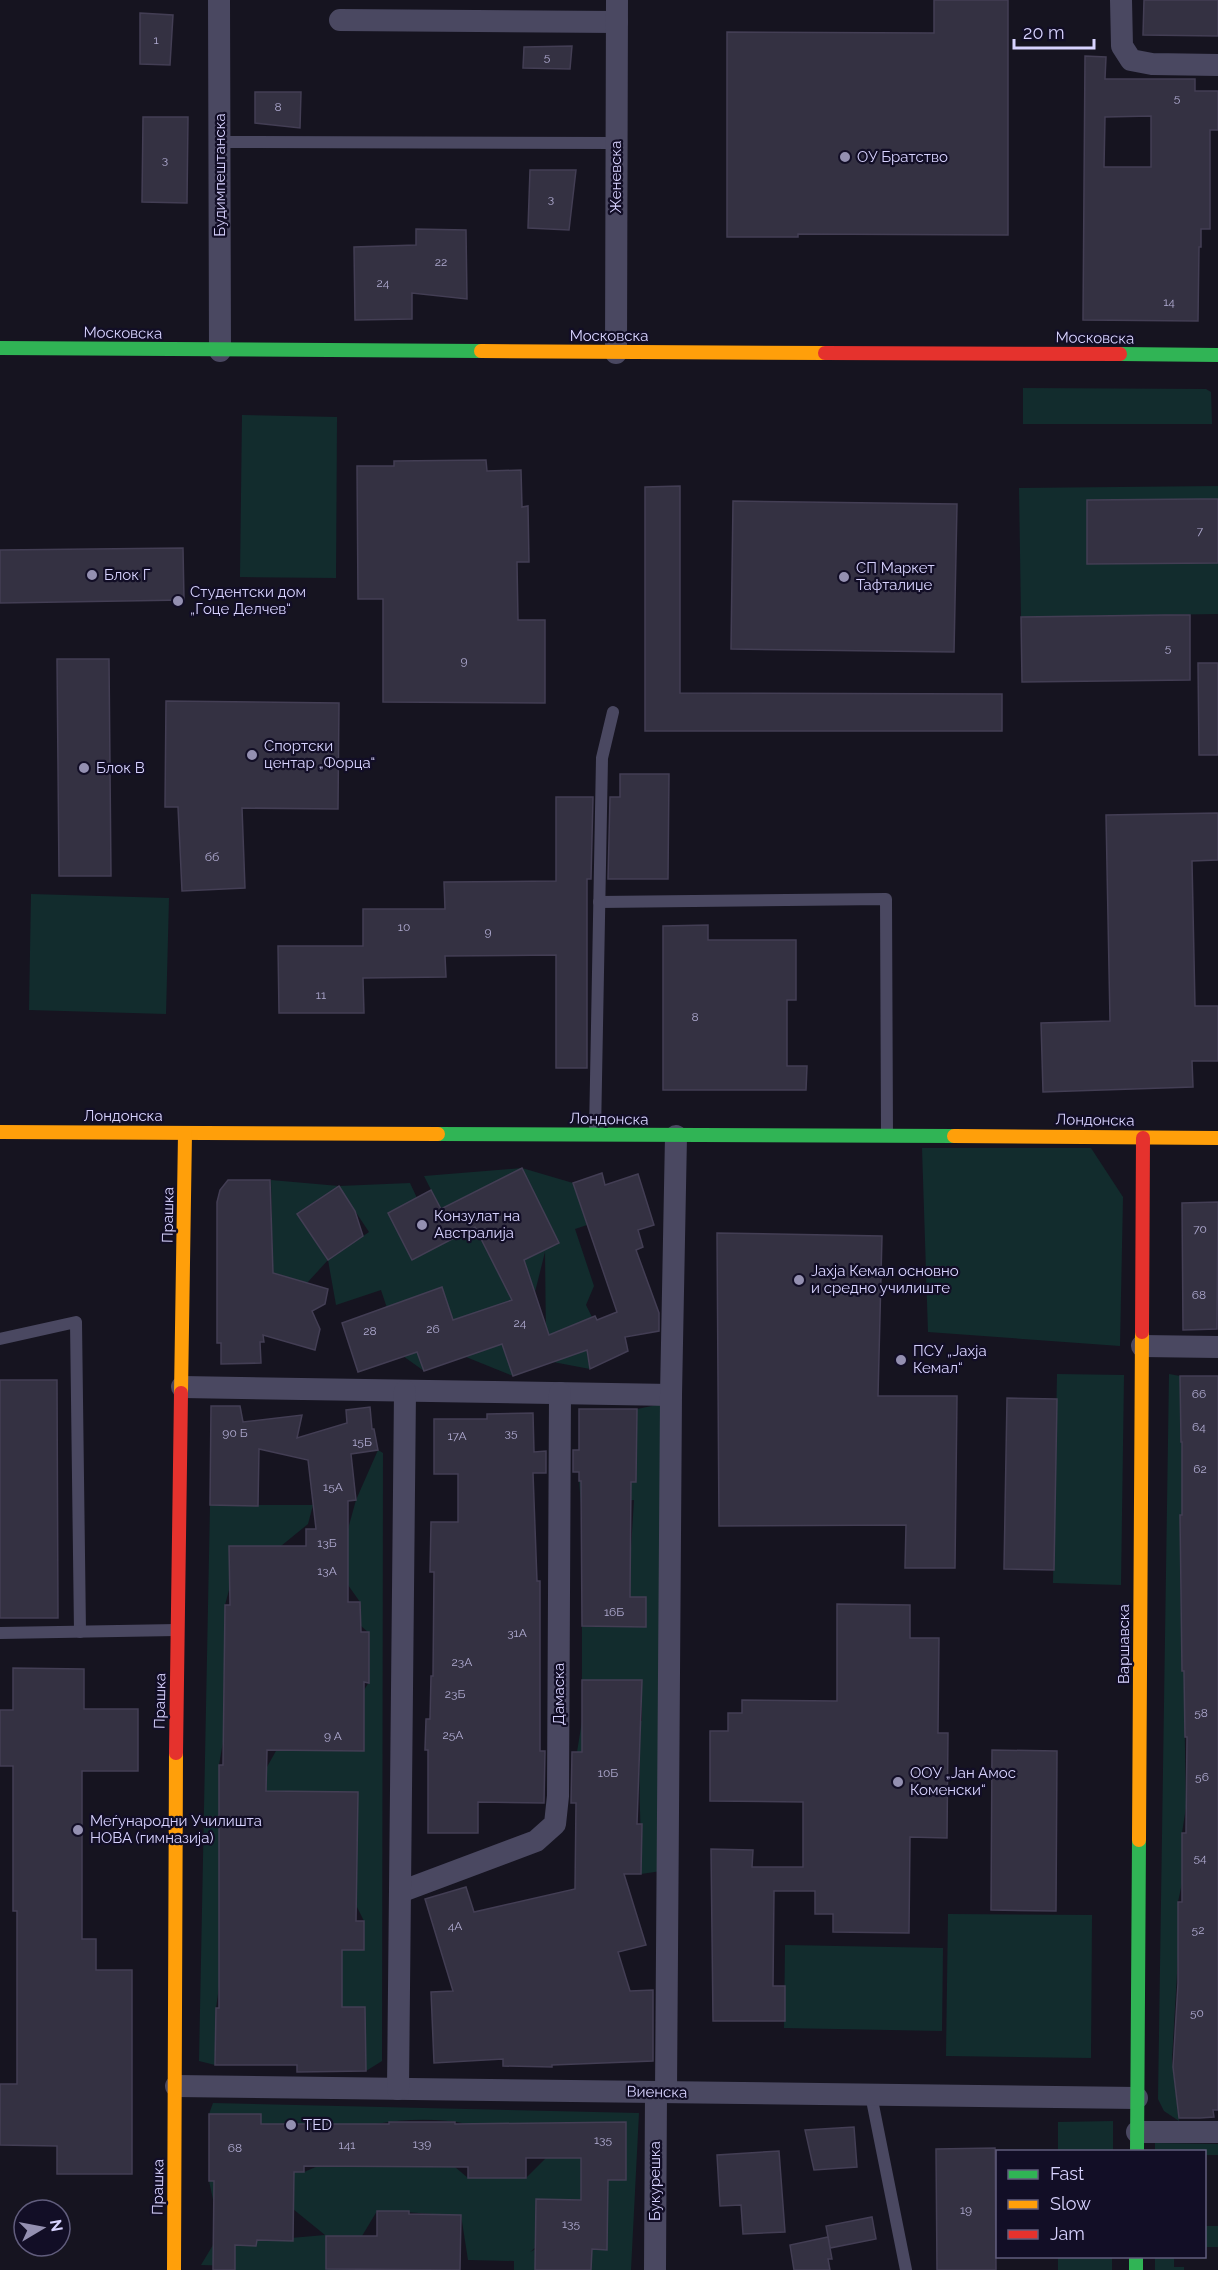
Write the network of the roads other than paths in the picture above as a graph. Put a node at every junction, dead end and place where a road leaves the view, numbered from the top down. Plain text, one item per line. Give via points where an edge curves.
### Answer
1 (219, 0) edge
2 (1121, 0) edge
3 (617, 11) edge
4 (340, 20) dead end
5 (1218, 65) edge
6 (221, 142) junction
7 (616, 144) junction
8 (0, 348) edge
9 (220, 351) junction
10 (616, 353) junction
11 (1218, 355) edge
12 (614, 712) dead end
13 (599, 902) junction
14 (0, 1132) edge
15 (186, 1133) junction
16 (595, 1134) junction
17 (676, 1136) junction
18 (887, 1136) junction
19 (1143, 1138) junction
20 (1218, 1138) edge
21 (0, 1340) edge
22 (1142, 1346) junction
23 (1218, 1347) edge
24 (182, 1387) junction
25 (405, 1391) junction
26 (560, 1393) junction
27 (671, 1395) junction
28 (178, 1630) junction
29 (80, 1632) junction
30 (0, 1633) edge
31 (400, 1892) junction
32 (176, 2086) junction
33 (398, 2089) junction
34 (661, 2092) junction
35 (871, 2095) junction
36 (1137, 2098) junction
37 (1218, 2132) edge
38 (1137, 2142) edge
39 (174, 2270) edge
40 (655, 2270) edge
41 (906, 2270) edge

1 - 6 street, Будимпештанска
2 - 5 street via 1122,46 1131,60
3 - 4 street
3 - 7 street, Женевска
6 - 7 lane
6 - 9 street, Будимпештанска
7 - 10 street, Женевска
8 - 9 street, Московска
9 - 10 street, Московска
10 - 11 street, Московска
12 - 13 lane via 602,758
13 - 16 lane
13 - 18 lane via 886,899
14 - 15 street, Лондонска
15 - 16 street, Лондонска
15 - 24 street, Прашка
16 - 17 street, Лондонска
17 - 18 street, Лондонска
17 - 27 street, Букурешка
18 - 19 street, Лондонска
19 - 20 street, Лондонска
19 - 22 street, Варшавска
21 - 29 lane via 76,1322
22 - 23 street
22 - 36 street, Варшавска
24 - 25 street
24 - 28 street, Прашка
25 - 26 street
25 - 31 street
26 - 27 street
26 - 31 street, Дамаска via 555,1824 537,1841
27 - 34 street, Букурешка
28 - 29 lane
28 - 32 street, Прашка
29 - 30 lane
31 - 33 street
32 - 33 street, Виенска
32 - 39 street, Прашка
33 - 34 street, Виенска
34 - 35 street, Виенска
34 - 40 street, Букурешка
35 - 36 street, Виенска
35 - 41 lane
36 - 38 street, Варшавска
37 - 38 street

